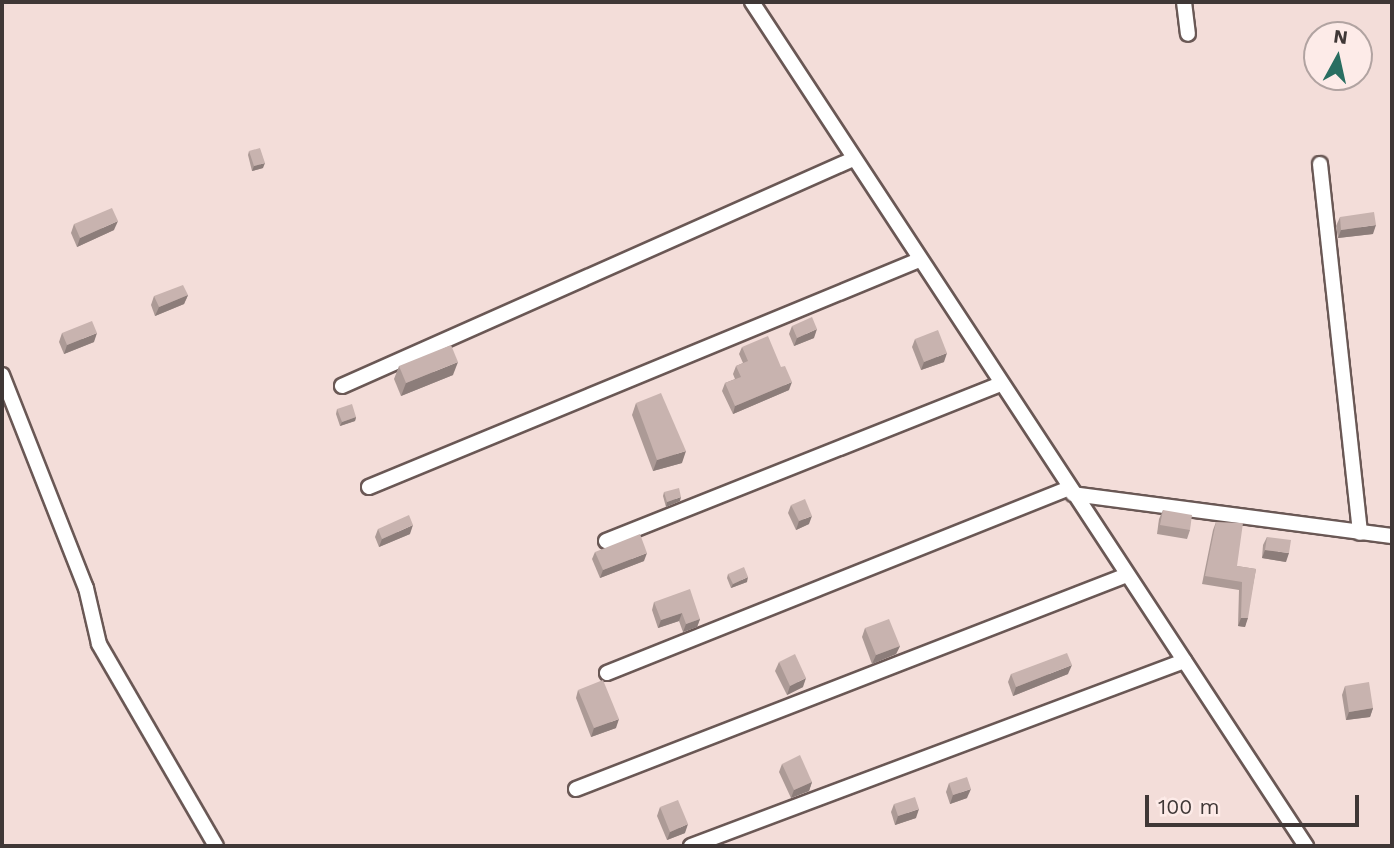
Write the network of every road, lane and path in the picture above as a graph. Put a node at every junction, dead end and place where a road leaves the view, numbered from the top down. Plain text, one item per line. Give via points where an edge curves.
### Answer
1 (752, 2) edge
2 (1184, 2) edge
3 (1188, 34) dead end
4 (853, 159) junction
5 (1320, 164) dead end
6 (919, 260) junction
7 (2, 374) edge
8 (1000, 384) junction
9 (342, 386) dead end
10 (369, 487) dead end
11 (1071, 491) junction
12 (1360, 533) junction
13 (1392, 536) edge
14 (606, 541) dead end
15 (1127, 575) junction
16 (1184, 661) junction
17 (607, 673) dead end
18 (576, 789) dead end
19 (216, 846) edge
20 (691, 846) edge
21 (1306, 846) edge

1 - 4 street
2 - 3 street
4 - 6 street
4 - 9 street
5 - 12 street
6 - 8 street
6 - 10 street
7 - 19 street via 86,588 99,644
8 - 11 street
8 - 14 street
11 - 12 street
11 - 15 street
11 - 17 street
12 - 13 street
15 - 16 street
15 - 18 street
16 - 20 street
16 - 21 street

